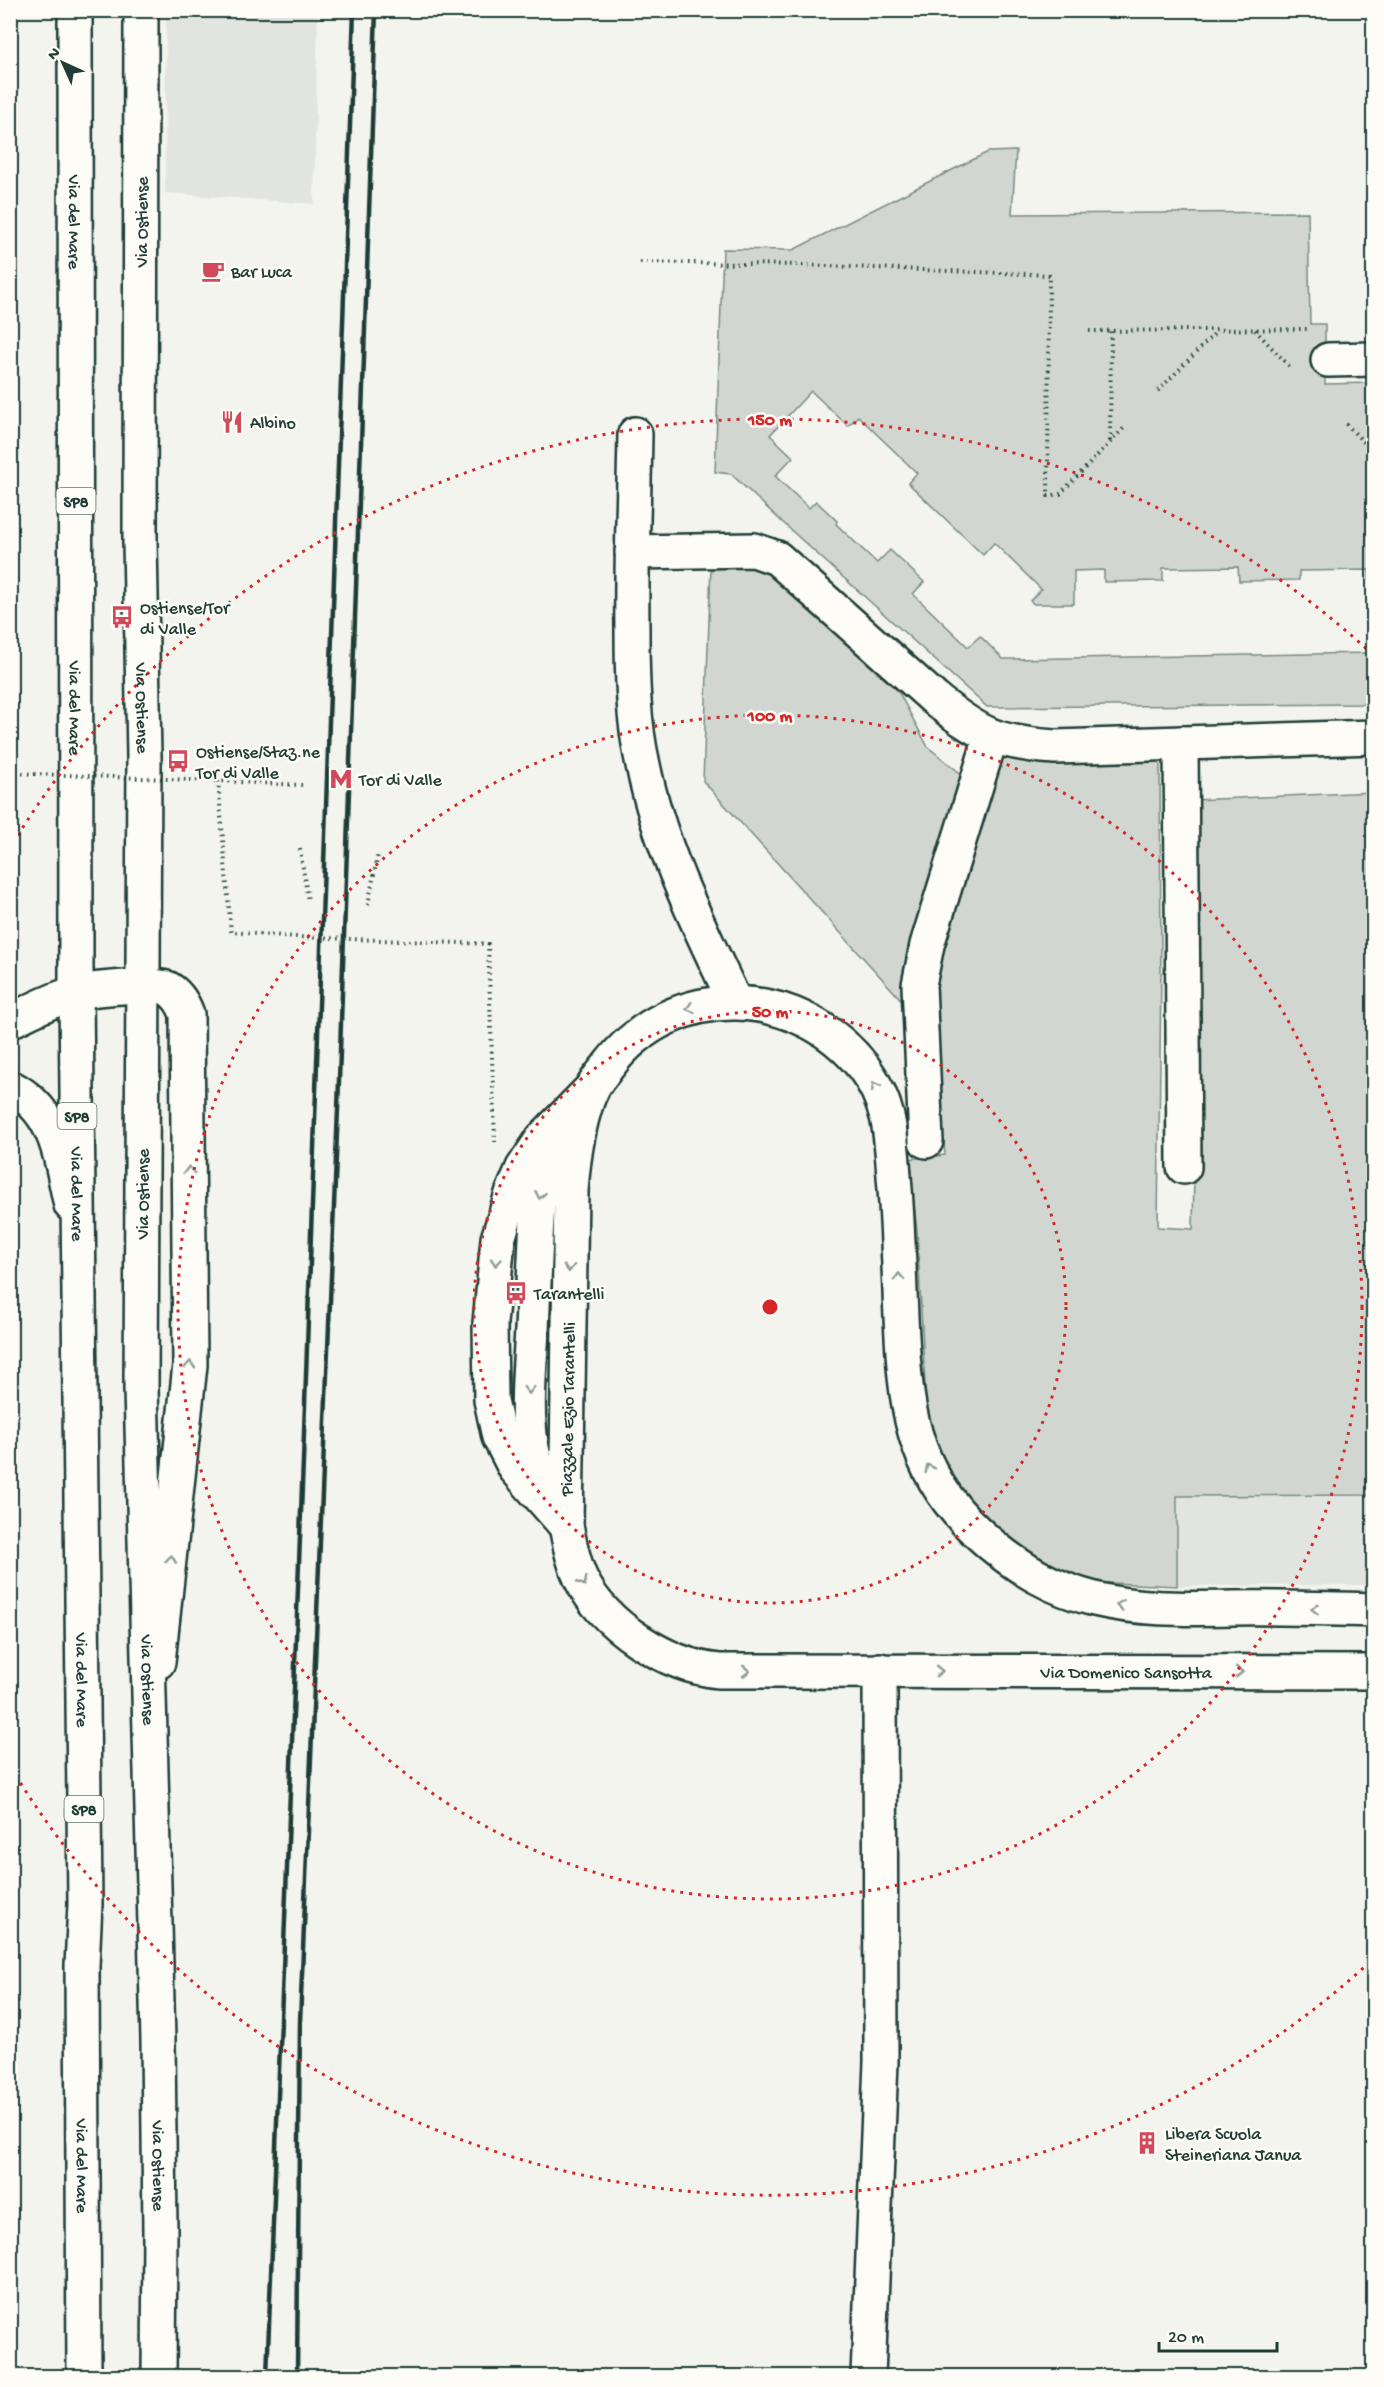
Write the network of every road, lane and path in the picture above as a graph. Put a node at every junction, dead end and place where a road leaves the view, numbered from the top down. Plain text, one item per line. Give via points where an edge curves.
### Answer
1 (75, 10) edge
2 (141, 10) edge
3 (640, 262) dead end
4 (1308, 329) dead end
5 (1255, 330) junction
6 (1089, 331) dead end
7 (1111, 331) junction
8 (1216, 331) junction
9 (1374, 359) edge
10 (1328, 360) dead end
11 (1299, 376) dead end
12 (1158, 391) dead end
13 (1346, 424) dead end
14 (1124, 428) dead end
15 (635, 434) dead end
16 (1110, 442) junction
17 (1374, 453) edge
18 (632, 552) junction
19 (991, 737) junction
20 (1374, 737) edge
21 (1181, 743) junction
22 (10, 773) edge
23 (218, 781) junction
24 (302, 785) dead end
25 (300, 849) dead end
26 (378, 854) dead end
27 (308, 901) dead end
28 (368, 905) dead end
29 (142, 986) junction
30 (76, 992) junction
31 (735, 1002) junction
32 (10, 1021) edge
33 (10, 1087) edge
34 (592, 1087) junction
35 (926, 1141) dead end
36 (495, 1144) dead end
37 (1184, 1167) dead end
38 (79, 1241) junction
39 (566, 1526) junction
40 (1374, 1610) edge
41 (880, 1670) junction
42 (1374, 1672) edge
43 (151, 1721) junction
44 (84, 2376) edge
45 (159, 2376) edge
46 (868, 2376) edge

1 - 30 street, Via del Mare / SP8
2 - 29 street, Via Ostiense
3 - 16 path via 1048,274 1048,496 1060,494
4 - 5 path
5 - 8 path
5 - 11 path
6 - 7 path
7 - 8 path
7 - 16 path
8 - 12 path
9 - 10 street
13 - 17 path
14 - 16 path
15 - 18 street
18 - 19 street via 747,550 777,558 935,699 962,721
18 - 31 street via 632,666 642,764 660,829 685,895
19 - 21 street via 1029,746 1055,747
19 - 35 street via 927,945 919,984
20 - 21 street
21 - 37 street
22 - 23 path, bridge
23 - 24 path
23 - 36 path via 231,932 488,944
25 - 27 path
26 - 28 path
29 - 30 street
29 - 43 street, Via Ostiense via 141,1388
43 -> 29 street via 188,1388 187,1014 182,1002 168,988
30 - 32 street
30 - 38 street, Via del Mare / SP8
31 -> 34 street, Piazzale Ezio Tarantelli via 689,1008 651,1025 626,1045
40 -> 31 street, Piazzale Ezio Tarantelli via 1154,1609 1106,1603 1033,1575 961,1517 928,1469 909,1414 892,1146 881,1096 855,1058 820,1028 789,1013
33 - 38 street via 29,1097 51,1127
34 -> 39 street, Piazzale Ezio Tarantelli via 574,1153 571,1181
34 -> 39 street via 543,1138 523,1168 498,1239 490,1323 491,1400 499,1437 515,1468
38 - 44 street, Via del Mare / SP8 via 85,1904
39 -> 41 street, Piazzale Ezio Tarantelli via 575,1566 596,1603 662,1654 719,1671
41 -> 42 street, Via Domenico Sansotta
41 - 46 street via 881,2062
43 - 45 street, Via Ostiense via 159,2051

